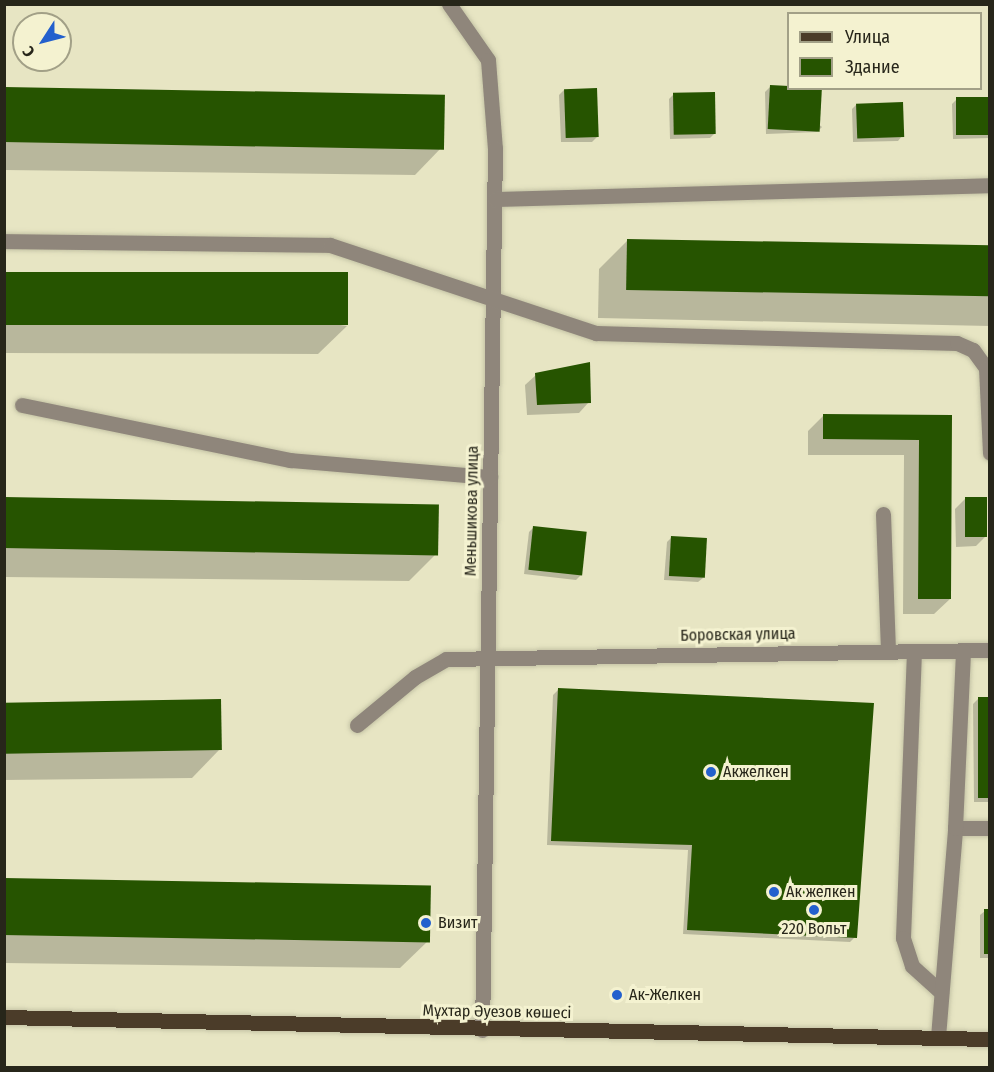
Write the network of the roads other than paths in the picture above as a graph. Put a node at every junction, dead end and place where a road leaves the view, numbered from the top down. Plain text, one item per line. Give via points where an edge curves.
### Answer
1 (449, 4) edge
2 (990, 185) edge
3 (495, 199) junction
4 (4, 241) edge
5 (493, 297) junction
6 (22, 405) dead end
7 (990, 453) edge
8 (490, 477) junction
9 (884, 514) dead end
10 (990, 650) edge
11 (888, 651) junction
12 (914, 651) junction
13 (963, 651) junction
14 (488, 656) junction
15 (357, 725) dead end
16 (955, 828) junction
17 (990, 828) edge
18 (941, 992) junction
19 (4, 1017) edge
20 (482, 1030) junction
21 (938, 1037) junction
22 (990, 1038) edge

1 - 3 street, Меньшикова улица via 488,60
2 - 3 street
3 - 5 street, Меньшикова улица
4 - 5 street via 330,245
5 - 7 street via 596,333 957,343 973,350 987,368
5 - 8 street, Меньшикова улица
6 - 8 street via 290,460
8 - 14 street, Меньшикова улица
9 - 11 street
10 - 13 street, Боровская улица
11 - 12 street, Боровская улица
11 - 14 street, Боровская улица
12 - 13 street, Боровская улица
12 - 18 street via 903,938 912,966
13 - 16 street
14 - 15 street, Боровская улица via 446,659 415,677
14 - 20 street, Меньшикова улица
16 - 17 street
16 - 18 street
18 - 21 street
19 - 20 main road, Мұхтар Әуезов көшесі
20 - 21 main road, Мұхтар Әуезов көшесі
21 - 22 main road, Мұхтар Әуезов көшесі

